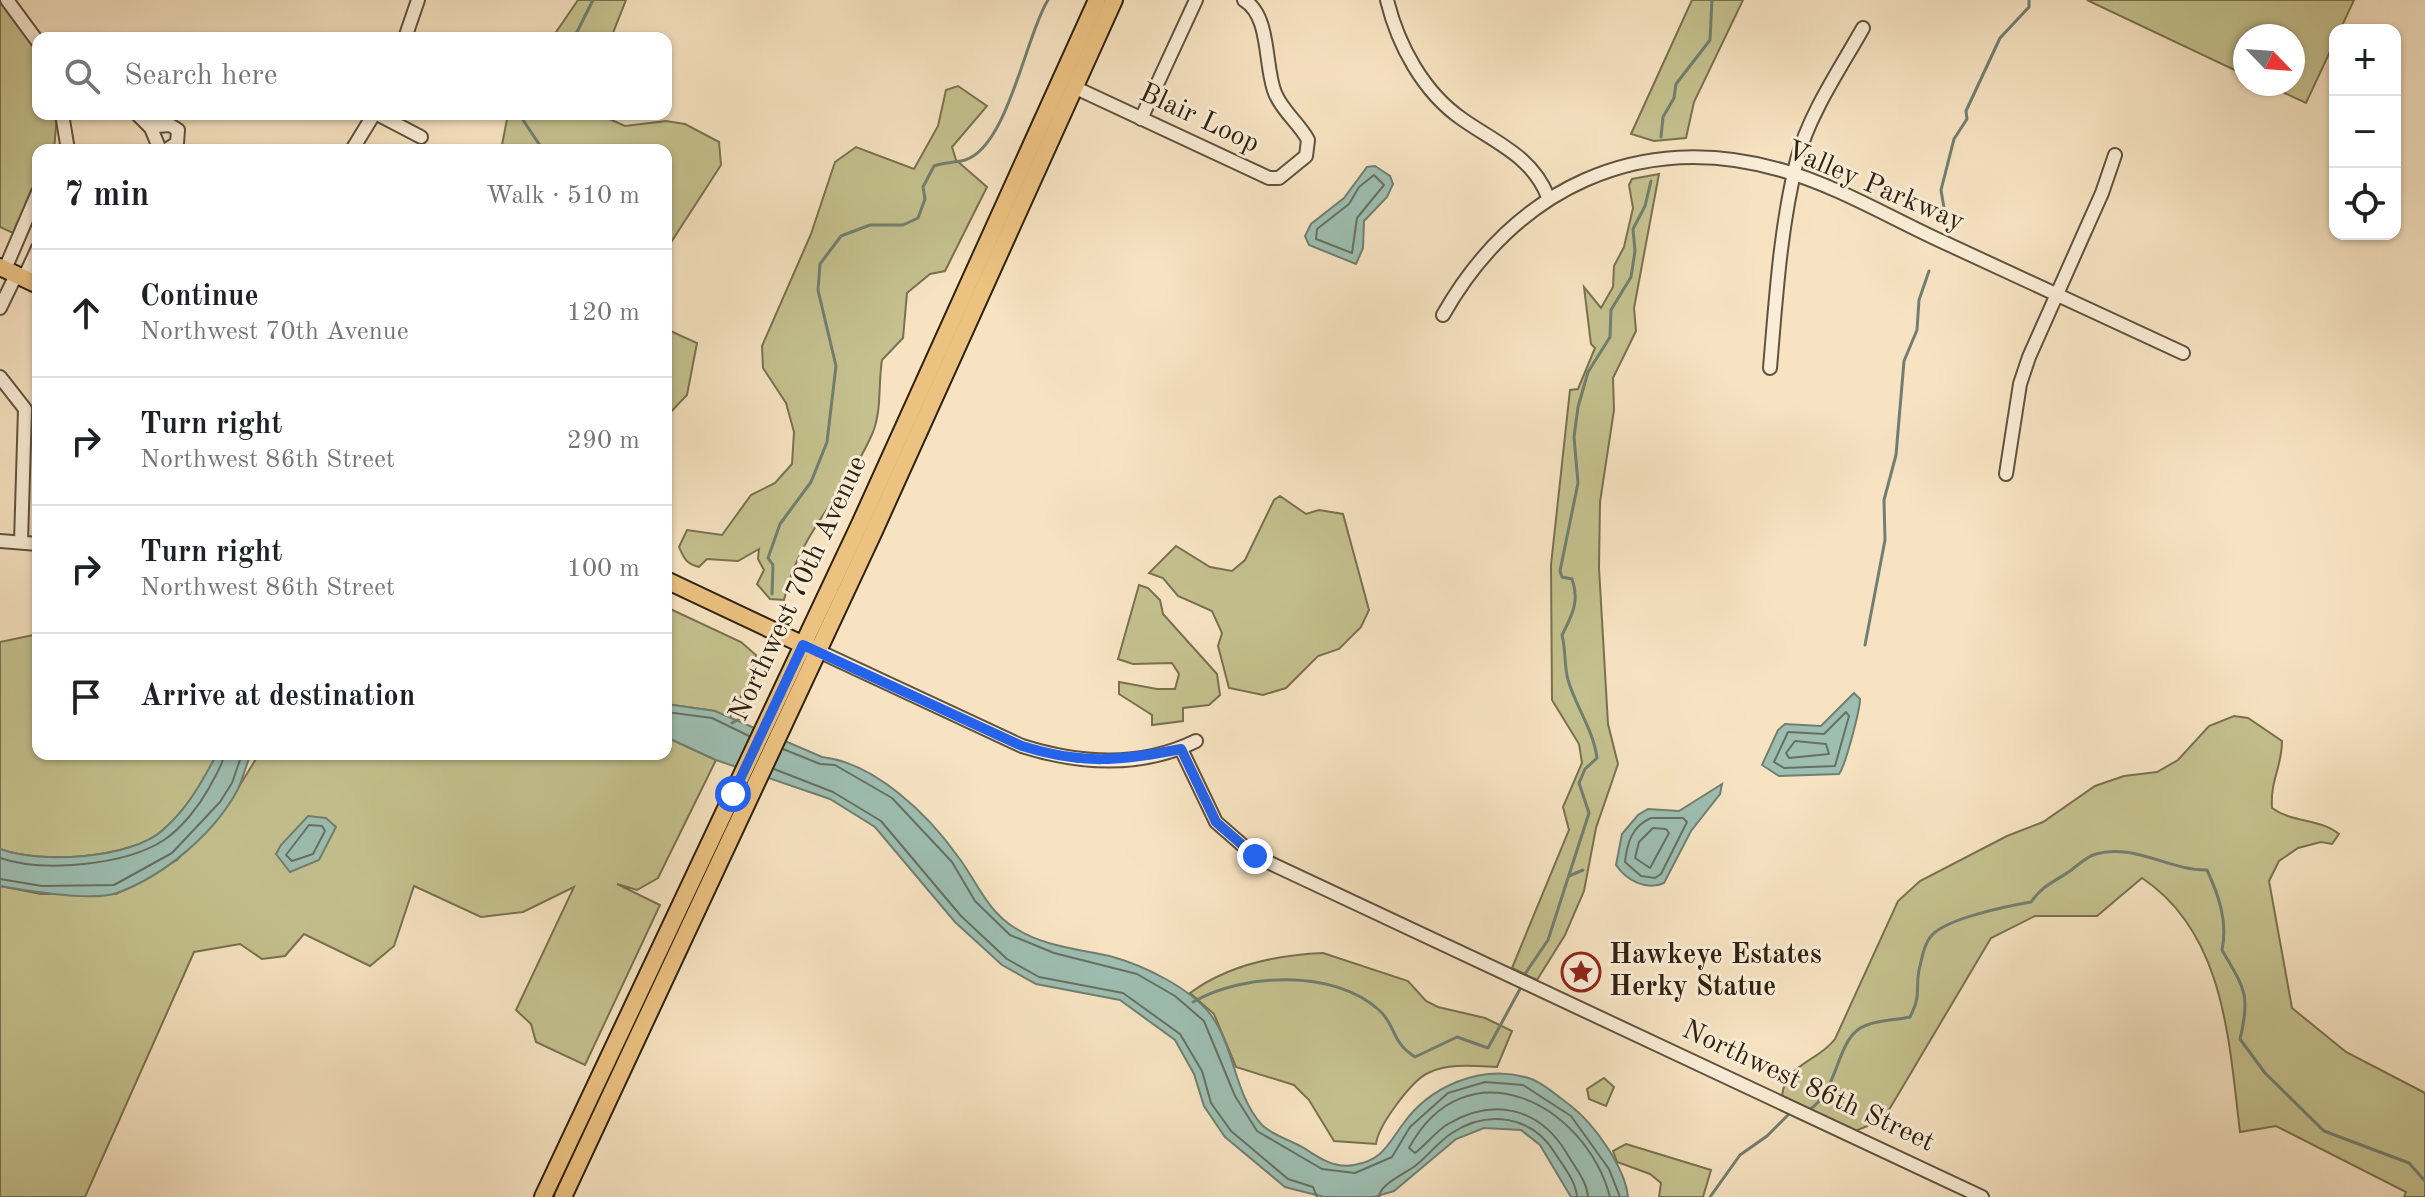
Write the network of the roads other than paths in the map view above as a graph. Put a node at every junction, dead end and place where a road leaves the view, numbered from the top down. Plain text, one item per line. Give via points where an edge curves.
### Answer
1 (7, 0) edge
2 (418, 0) edge
3 (1097, 0) edge
4 (1114, 0) edge
5 (1196, 0) edge
6 (1387, 0) edge
7 (1253, 2) edge
8 (1863, 28) dead end
9 (407, 32) edge
10 (32, 34) edge
11 (1076, 88) junction
12 (1141, 119) junction
13 (145, 120) edge
14 (372, 120) edge
15 (388, 120) edge
16 (62, 121) edge
17 (148, 122) junction
18 (421, 137) dead end
19 (58, 144) edge
20 (67, 144) edge
21 (160, 144) edge
22 (175, 144) edge
23 (356, 144) edge
24 (2115, 155) dead end
25 (1795, 175) junction
26 (1548, 197) junction
27 (32, 215) edge
28 (32, 255) edge
29 (988, 258) junction
30 (16, 275) edge
31 (2057, 295) junction
32 (0, 308) edge
33 (1443, 315) dead end
34 (2183, 353) dead end
35 (1770, 368) dead end
36 (0, 377) edge
37 (2006, 474) dead end
38 (0, 541) edge
39 (21, 542) junction
40 (32, 543) edge
41 (672, 583) edge
42 (810, 648) junction
43 (1196, 741) dead end
44 (1181, 749) junction
45 (740, 798) junction
46 (543, 1197) edge
47 (563, 1197) edge
48 (1982, 1197) edge

1 - 10 street
2 - 9 street
3 - 29 main road, Northwest 70th Avenue
4 - 11 main road, Northwest 70th Avenue
5 - 12 street
6 - 26 street via 1393,26 1429,86 1461,118 1517,154 1535,171
7 - 12 street, Blair Loop via 1274,91 1308,140 1300,163 1279,178 1269,178
8 - 25 street via 1805,140
11 - 12 street, Blair Loop
11 - 29 main road, Northwest 70th Avenue
13 - 17 street
14 - 23 street
15 - 18 street
16 - 19 street
16 - 20 street
17 - 21 street
17 - 22 street via 178,130
24 - 31 street
25 - 26 street, Valley Parkway via 1729,159 1671,157 1619,166
25 - 31 street, Valley Parkway
25 - 35 street via 1780,245
26 - 33 street, Valley Parkway via 1480,257
27 - 30 street
28 - 30 street
29 - 42 main road, Northwest 70th Avenue via 874,531
30 - 32 street
31 - 34 street, Valley Parkway
31 - 37 street via 2020,384
36 - 39 street via 25,409
38 - 39 street
39 - 40 street
41 - 42 main road
42 - 44 street via 1055,757 1108,761
42 - 45 main road, Northwest 70th Avenue
43 - 44 street
44 - 48 street, Northwest 86th Street via 1216,822 1255,856
45 - 46 main road, Northwest 70th Avenue
45 - 47 main road, Northwest 70th Avenue

